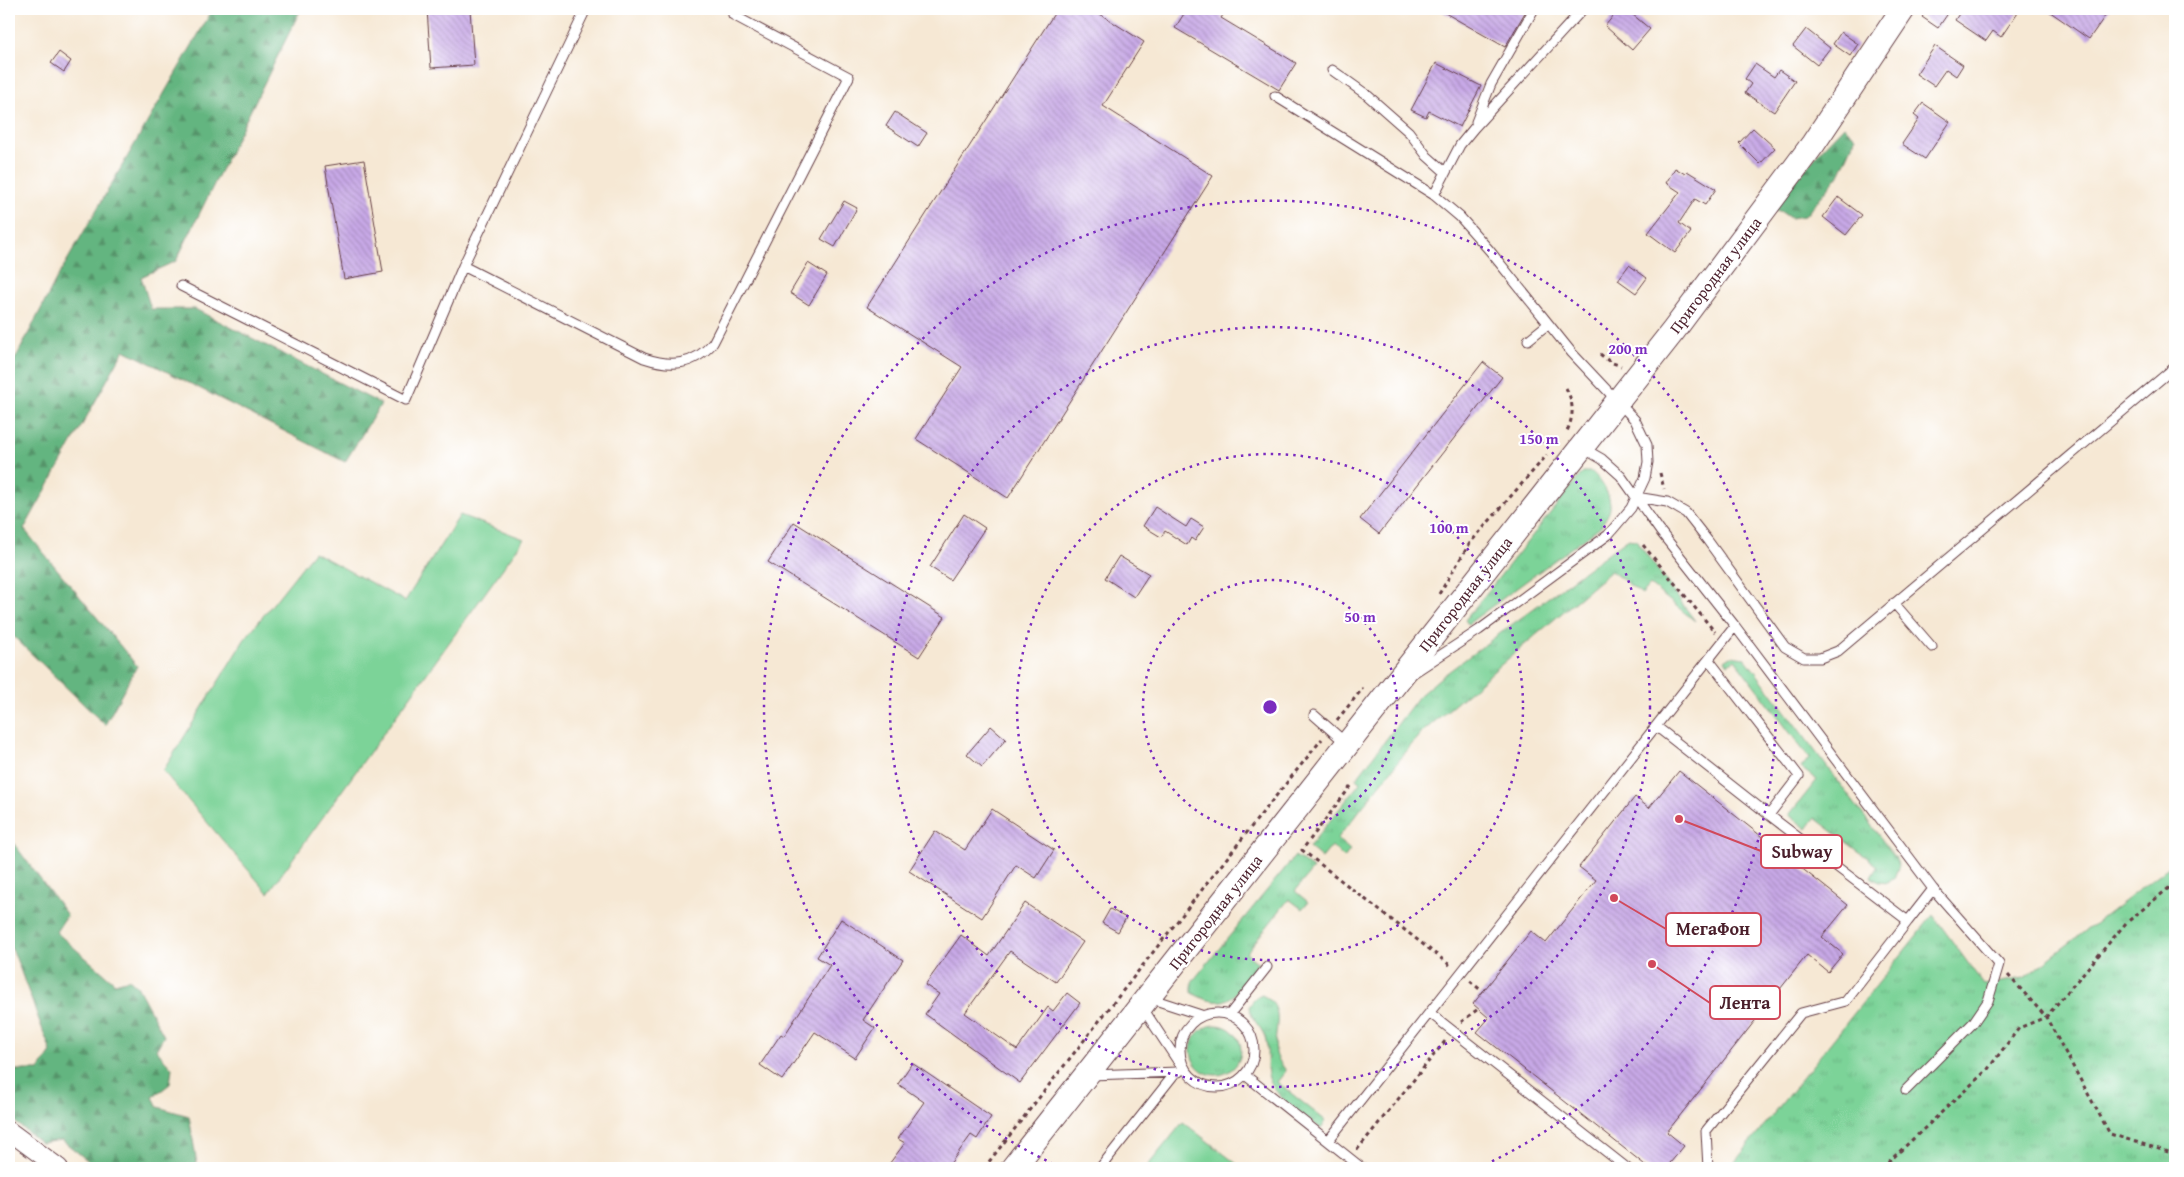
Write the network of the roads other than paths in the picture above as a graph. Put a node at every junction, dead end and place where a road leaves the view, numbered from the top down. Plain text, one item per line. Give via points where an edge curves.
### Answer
1 (586, 9) edge
2 (1534, 9) edge
3 (1583, 9) edge
4 (1903, 9) edge
5 (733, 15) dead end
6 (1332, 70) dead end
7 (1275, 96) dead end
8 (1474, 128) junction
9 (1445, 172) junction
10 (1434, 195) junction
11 (463, 266) junction
12 (181, 286) dead end
13 (1548, 324) junction
14 (1528, 340) dead end
15 (2175, 366) edge
16 (1618, 401) junction
17 (1573, 440) junction
18 (1636, 498) junction
19 (1894, 603) junction
20 (1736, 626) junction
21 (1932, 647) dead end
22 (1709, 660) junction
23 (1392, 688) junction
24 (1314, 715) dead end
25 (1657, 727) junction
26 (1338, 737) junction
27 (1769, 815) junction
28 (1934, 889) junction
29 (1908, 921) junction
30 (1267, 967) dead end
31 (1144, 1002) junction
32 (1430, 1013) junction
33 (1201, 1015) junction
34 (1229, 1015) junction
35 (1180, 1072) junction
36 (1087, 1075) junction
37 (1245, 1075) junction
38 (1906, 1090) dead end
39 (9, 1131) edge
40 (1328, 1142) junction
41 (59, 1168) edge
42 (1013, 1168) edge
43 (1100, 1168) edge
44 (1362, 1168) edge
45 (1627, 1168) edge
46 (1708, 1168) edge

1 - 11 lane
2 - 8 lane via 1491,84
3 - 8 lane
4 - 16 street, Пригородная улица via 1813,144
5 - 11 lane via 849,77 713,343 705,352 695,360 660,364
6 - 9 lane via 1367,94 1409,132 1427,156
7 - 10 lane
8 - 9 lane
9 - 10 lane
10 - 13 lane via 1460,217
11 - 12 lane via 406,400
13 - 14 lane
13 - 16 lane
15 - 19 lane
16 - 17 street, Пригородная улица
16 - 18 lane via 1635,420 1646,445 1646,478
17 - 18 lane via 1622,476
17 - 23 street, Пригородная улица
18 - 19 lane via 1667,502 1686,513 1785,647 1804,658 1820,658 1838,650
18 - 20 lane
18 - 23 lane via 1608,535 1479,630
19 - 21 lane
20 - 22 lane
20 - 28 lane
22 - 25 lane
22 - 27 lane via 1799,776
23 - 26 street, Пригородная улица
24 - 26 lane
25 - 27 lane
25 - 32 lane
26 - 31 street, Пригородная улица
27 - 29 lane
28 - 29 lane
28 - 38 lane via 1999,964 1988,1001 1973,1023
29 - 46 lane via 1846,1001 1801,1014 1789,1028 1706,1131
30 - 34 lane
31 - 33 lane
31 - 35 lane
31 - 36 street, Пригородная улица
32 - 40 lane
32 - 45 lane
33 - 34 lane via 1221,1012
33 - 35 lane via 1185,1028 1178,1050
34 - 37 lane via 1240,1019 1252,1036 1254,1056
35 - 36 lane
35 - 37 lane via 1203,1086 1226,1087
35 - 43 lane
36 - 42 street, Пригородная улица
37 - 40 lane
39 - 41 street
40 - 44 lane

